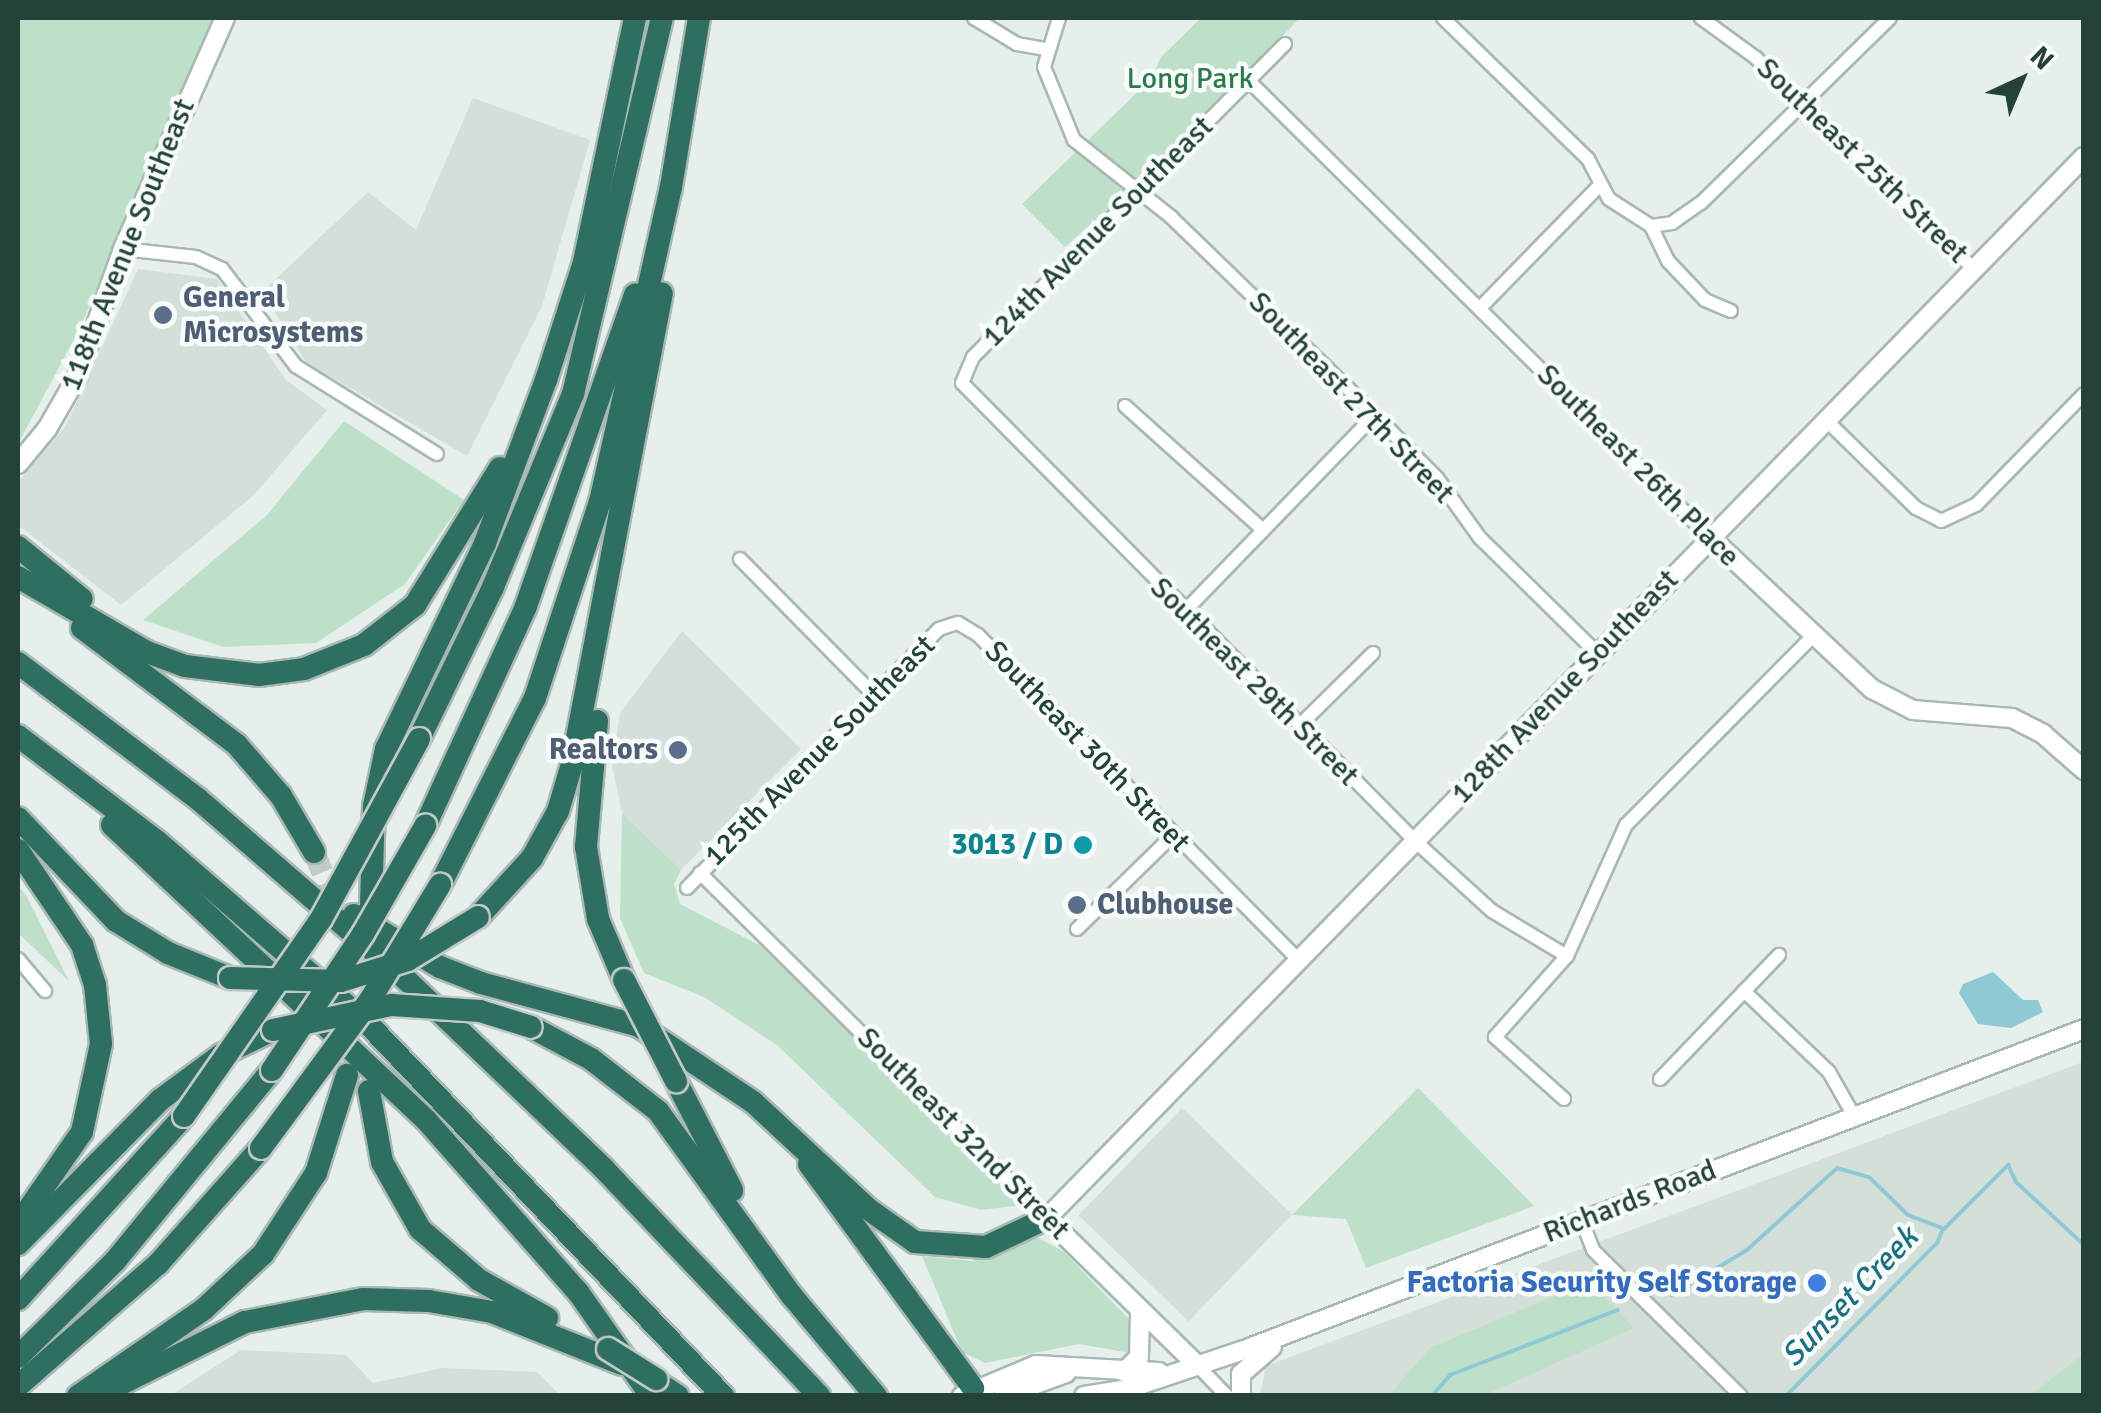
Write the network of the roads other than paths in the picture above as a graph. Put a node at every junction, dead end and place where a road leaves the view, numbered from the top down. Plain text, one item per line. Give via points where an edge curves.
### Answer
1 (225, 18) edge
2 (636, 18) edge
3 (662, 18) edge
4 (699, 18) edge
5 (974, 18) edge
6 (1059, 18) edge
7 (1443, 18) edge
8 (1701, 18) edge
9 (1890, 18) edge
10 (1285, 44) dead end
11 (1045, 49) junction
12 (1249, 81) junction
13 (1802, 103) junction
14 (682, 116) junction
15 (2084, 158) edge
16 (671, 187) junction
17 (1598, 187) junction
18 (1140, 190) junction
19 (1651, 226) junction
20 (123, 250) junction
21 (1974, 269) junction
22 (1480, 308) junction
23 (1731, 310) dead end
24 (546, 380) junction
25 (962, 383) joint
26 (2084, 394) edge
27 (1125, 406) dead end
28 (1376, 415) junction
29 (1826, 420) junction
30 (638, 436) junction
31 (437, 454) dead end
32 (18, 464) edge
33 (1263, 530) junction
34 (1711, 538) junction
35 (18, 548) edge
36 (740, 560) dead end
37 (18, 578) edge
38 (1183, 613) junction
39 (958, 623) joint
40 (1812, 638) junction
41 (1373, 653) dead end
42 (1598, 654) junction
43 (18, 663) edge
44 (186, 666) junction
45 (874, 695) junction
46 (1300, 726) junction
47 (18, 736) edge
48 (18, 745) edge
49 (2081, 761) edge
50 (18, 818) edge
51 (1172, 836) junction
52 (1415, 841) junction
53 (255, 848) junction
54 (18, 850) edge
55 (314, 852) tunnel mouth
56 (700, 873) junction
57 (688, 888) dead end
58 (371, 906) dead end
59 (1077, 929) dead end
60 (1779, 955) dead end
61 (1567, 956) junction
62 (18, 960) edge
63 (1298, 961) junction
64 (46, 991) dead end
65 (1744, 991) junction
66 (2084, 1029) edge
67 (347, 1076) dead end
68 (1660, 1079) dead end
69 (369, 1091) dead end
70 (1564, 1099) dead end
71 (753, 1102) junction
72 (1854, 1116) junction
73 (1047, 1218) junction
74 (1582, 1221) junction
75 (18, 1224) edge
76 (18, 1244) edge
77 (18, 1299) edge
78 (1140, 1312) junction
79 (1302, 1328) junction
80 (828, 1340) junction
81 (607, 1352) junction
82 (18, 1358) edge
83 (1198, 1366) junction
84 (1072, 1371) junction
85 (1124, 1372) junction
86 (1174, 1372) junction
87 (18, 1386) edge
88 (653, 1387) edge
89 (971, 1393) edge
90 (78, 1396) edge
91 (97, 1396) edge
92 (678, 1396) edge
93 (723, 1396) edge
94 (819, 1396) edge
95 (876, 1396) edge
96 (1003, 1396) edge
97 (1084, 1396) edge
98 (1227, 1396) edge
99 (1241, 1396) edge
100 (1742, 1396) edge

1 - 20 street, 118th Avenue Southeast
2 - 24 highway via 584,262
3 - 77 highway, bridge via 573,394 493,587 418,739 321,920 184,1116
4 - 14 highway
5 - 11 street via 1017,44
6 - 11 street
7 - 17 street via 1588,159
8 - 13 street, Southeast 25th Street
9 - 13 street
10 - 12 street, 124th Avenue Southeast
11 - 18 street, Southeast 27th Street via 1047,84 1074,140
12 - 18 street, 124th Avenue Southeast
12 - 22 street, Southeast 26th Place
13 - 19 street via 1687,215
13 - 21 street, Southeast 25th Street
14 - 16 highway
14 - 30 highway via 667,268
15 - 21 street, 128th Avenue Southeast
16 - 82 highway, bridge via 526,606 426,826 364,934 272,1070 115,1261
16 - 87 highway, bridge via 604,485 554,649 496,785 370,1000 262,1148 158,1264
17 - 19 street via 1621,211
17 - 22 street
18 - 25 street, 124th Avenue Southeast via 974,357
18 - 28 street, Southeast 27th Street
19 - 23 street via 1677,271 1705,300
20 - 31 street via 196,258 222,269 296,366
20 - 32 street, 118th Avenue Southeast via 78,375
21 - 29 street, 128th Avenue Southeast
22 - 34 street, Southeast 26th Place
24 - 44 highway via 451,556 390,628 304,669 259,675
24 - 58 highway via 486,543 386,748 374,806
25 - 38 street, Southeast 29th Street
26 - 29 street via 1976,504 1948,520 1926,516
27 - 33 street
28 - 33 street
28 - 42 street, Southeast 27th Street via 1436,478 1478,536
29 - 34 street, 128th Avenue Southeast
30 - 50 highway, bridge via 580,732 558,811 524,868 478,917 408,960 342,981 230,978 168,953 116,921
30 - 80 highway, bridge via 587,801 590,882 624,980 726,1178
33 - 38 street
34 - 40 street, Southeast 26th Place
34 - 42 street, 128th Avenue Southeast
35 - 44 highway via 107,619
36 - 45 street
37 - 44 highway via 146,652
37 - 55 highway via 237,745 281,796
38 - 46 street, Southeast 29th Street
39 - 45 street, 125th Avenue Southeast via 939,629
39 - 51 street, Southeast 30th Street via 978,635
40 - 49 street, Southeast 26th Place via 1891,700 1938,714 2012,718
40 - 61 street via 1626,826
41 - 46 street
42 - 52 street, 128th Avenue Southeast
43 - 53 highway
45 - 56 street, 125th Avenue Southeast
46 - 52 street, Southeast 29th Street
47 - 93 highway via 186,866 382,1038
48 - 88 highway via 398,1091 578,1292
51 - 59 street
51 - 63 street, Southeast 30th Street
52 - 61 street, Southeast 29th Street via 1491,910
52 - 63 street, 128th Avenue Southeast
53 - 71 highway via 440,968 639,1026
53 - 94 highway via 398,972 604,1168
54 - 75 highway via 82,945 101,1031 98,1078 82,1132
56 - 57 street, 125th Avenue Southeast
56 - 73 street, Southeast 32nd Street
60 - 65 street
61 - 70 street via 1495,1036
62 - 64 street
63 - 73 street, 128th Avenue Southeast
65 - 68 street
65 - 72 street via 1838,1083
66 - 72 street, Richards Road
67 - 90 highway via 316,1174 263,1254 204,1309
69 - 81 highway via 382,1162 427,1236 479,1280
71 - 73 highway via 868,1209 915,1242 986,1247
71 - 89 highway via 799,1151
72 - 74 street, Richards Road
73 - 78 street, Southeast 32nd Street
74 - 79 street, Richards Road
74 - 100 street via 1593,1250
76 - 80 highway, bridge via 160,1100 221,1054 273,1030 392,1005 480,1010 592,1059 658,1111
78 - 83 street, Southeast 32nd Street
78 - 85 street via 1140,1352
79 - 83 street, Richards Road
79 - 99 street via 1248,1363 1238,1380
80 - 95 highway
81 - 88 highway, bridge
81 - 91 highway via 492,1312 429,1300 363,1299 245,1322
83 - 86 street, Richards Road
83 - 98 street, Southeast 32nd Street
84 - 85 street, Richards Road
84 - 89 street, Richards Road via 1036,1365
84 - 96 street, Richards Road
85 - 86 street, Richards Road
86 - 97 street, Richards Road
88 - 92 highway

